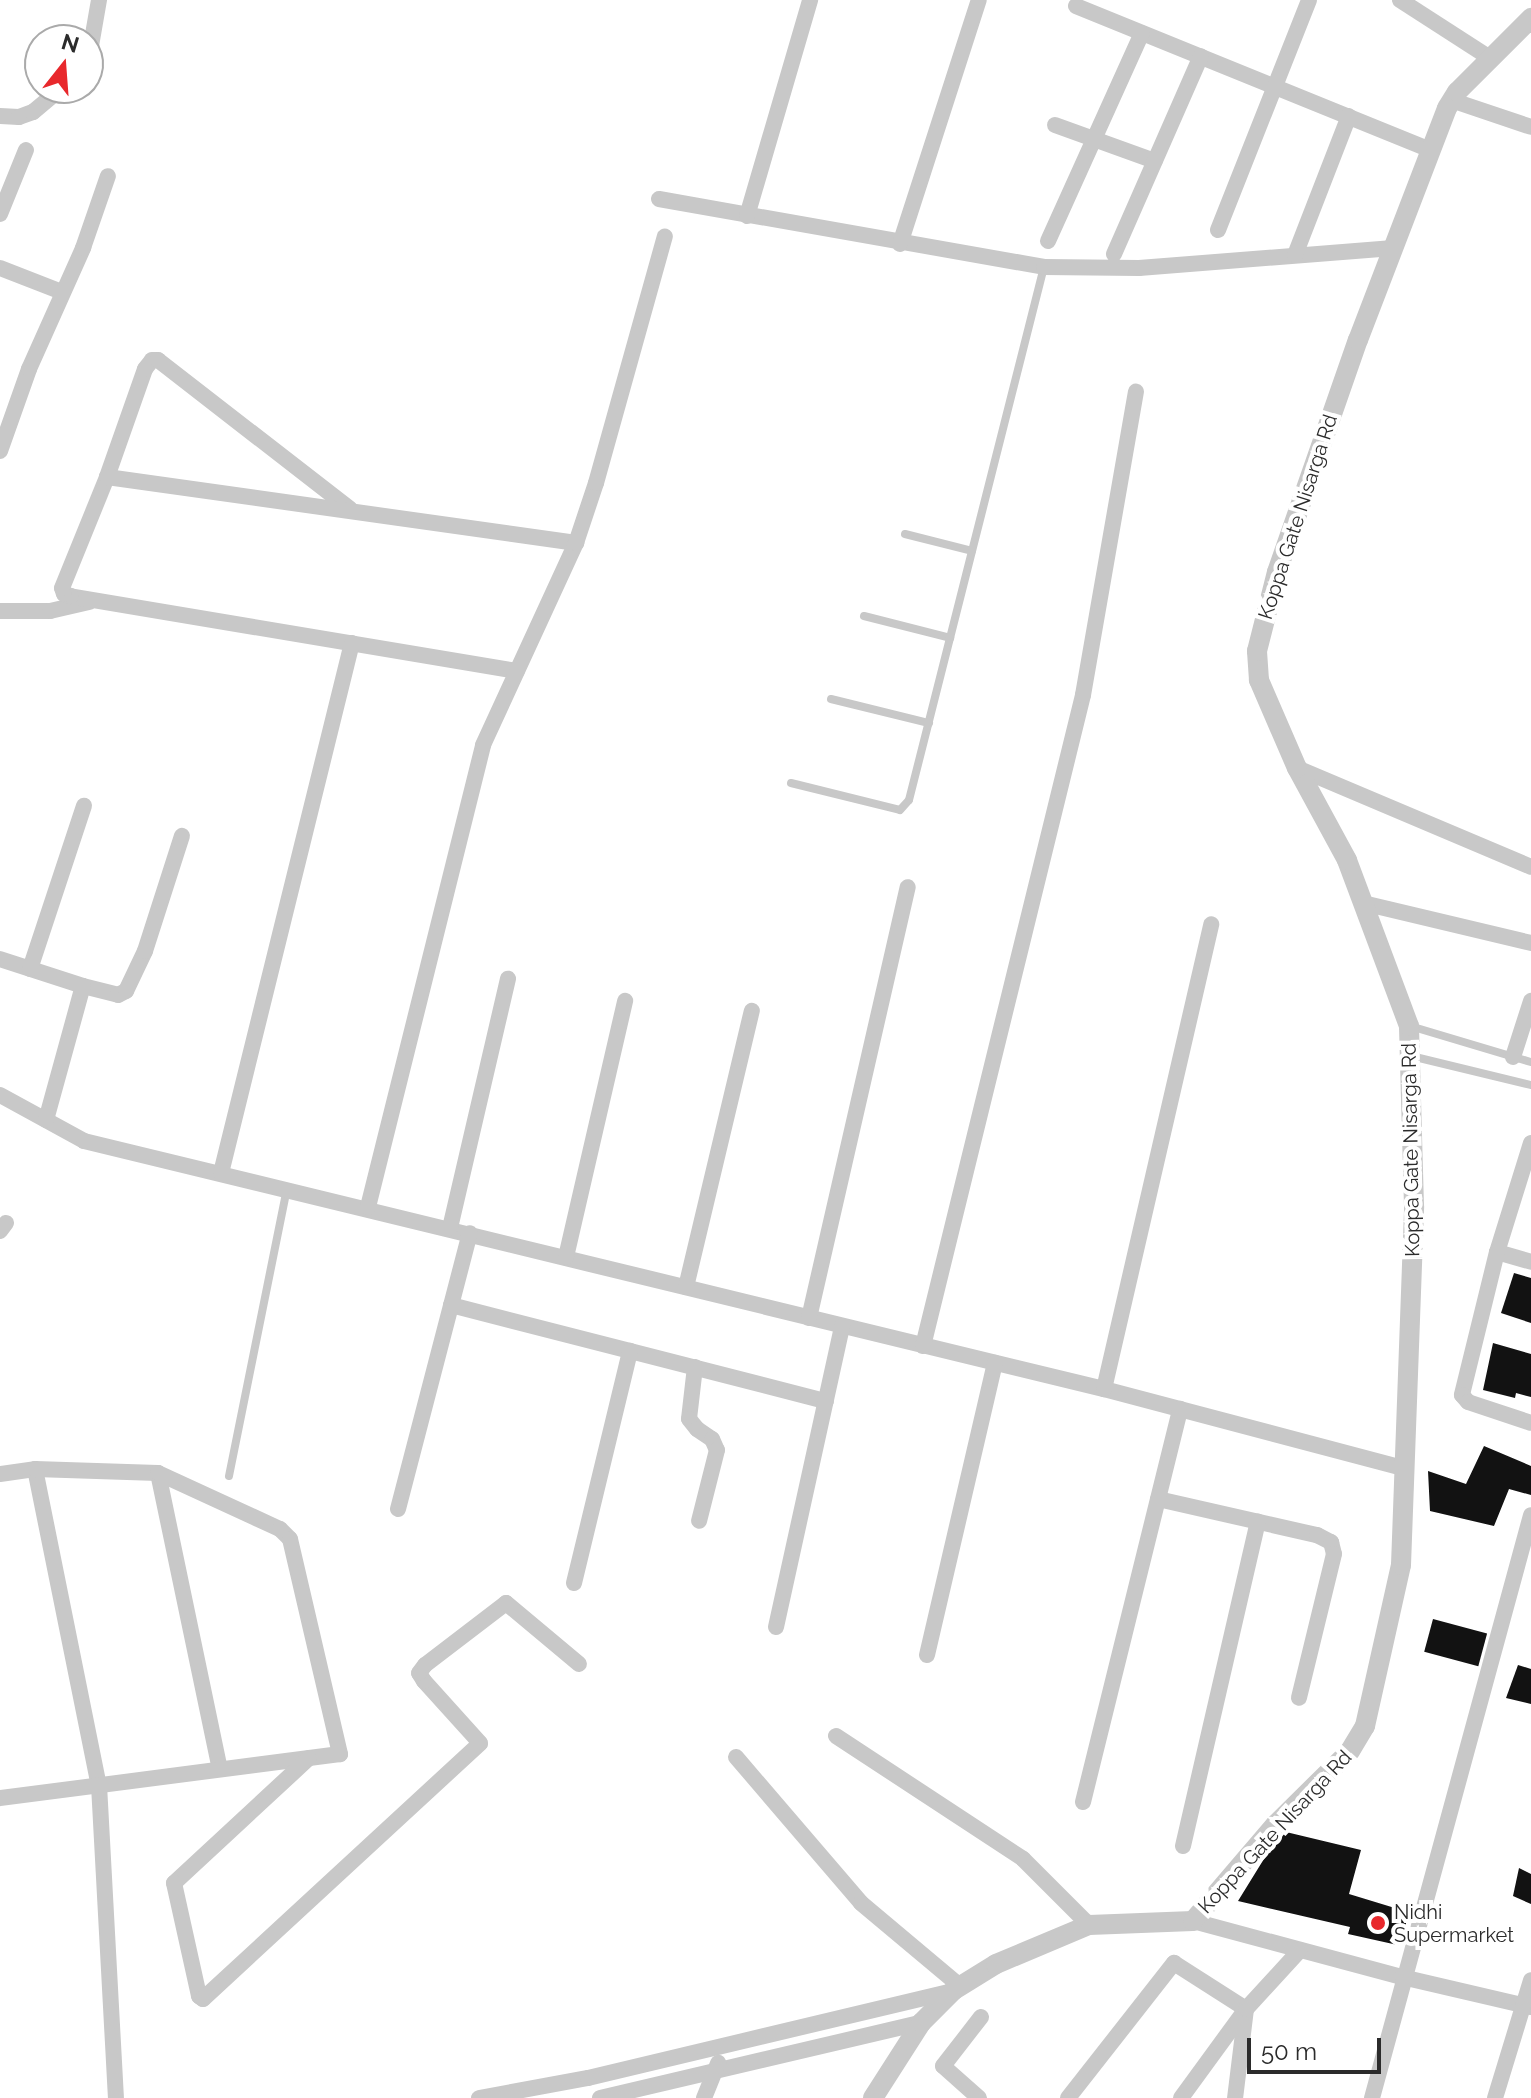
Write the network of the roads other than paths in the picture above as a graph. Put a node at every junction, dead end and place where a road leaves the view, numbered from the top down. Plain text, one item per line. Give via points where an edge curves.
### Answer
1 (99, 0) edge
2 (810, 0) edge
3 (979, 0) edge
4 (1309, 0) edge
5 (1400, 0) edge
6 (1076, 6) dead end
7 (1531, 18) edge
8 (95, 24) edge
9 (1142, 33) junction
10 (1201, 56) junction
11 (1490, 58) junction
12 (1276, 87) junction
13 (1451, 100) junction
14 (43, 104) edge
15 (0, 116) edge
16 (1349, 116) junction
17 (1055, 125) dead end
18 (1531, 127) edge
19 (1094, 139) junction
20 (26, 150) dead end
21 (1431, 150) junction
22 (1155, 161) junction
23 (108, 176) dead end
24 (659, 199) dead end
25 (0, 214) edge
26 (747, 216) junction
27 (1218, 230) dead end
28 (665, 236) dead end
29 (1048, 241) dead end
30 (900, 244) junction
31 (1393, 248) junction
32 (1114, 254) dead end
33 (1295, 255) junction
34 (1044, 267) junction
35 (0, 268) edge
36 (62, 292) junction
37 (1136, 392) dead end
38 (0, 451) edge
39 (107, 477) junction
40 (351, 511) junction
41 (905, 534) dead end
42 (576, 543) junction
43 (972, 551) junction
44 (95, 600) junction
45 (0, 611) edge
46 (864, 616) dead end
47 (950, 638) junction
48 (352, 643) junction
49 (517, 671) junction
50 (831, 699) dead end
51 (929, 723) junction
52 (1297, 768) junction
53 (791, 783) dead end
54 (84, 806) dead end
55 (182, 836) dead end
56 (1531, 867) edge
57 (908, 887) dead end
58 (1363, 903) junction
59 (1211, 924) dead end
60 (1531, 943) edge
61 (0, 959) edge
62 (30, 969) junction
63 (508, 979) dead end
64 (83, 986) junction
65 (625, 1001) dead end
66 (1531, 1001) edge
67 (752, 1011) dead end
68 (1409, 1026) junction
69 (1410, 1056) junction
70 (1513, 1057) junction
71 (1531, 1062) edge
72 (1531, 1085) edge
73 (0, 1095) edge
74 (46, 1120) junction
75 (1531, 1143) edge
76 (221, 1173) junction
77 (287, 1188) junction
78 (368, 1207) junction
79 (450, 1228) junction
80 (470, 1233) junction
81 (1497, 1252) junction
82 (566, 1257) junction
83 (1531, 1262) edge
84 (686, 1287) junction
85 (451, 1305) junction
86 (809, 1318) junction
87 (842, 1326) junction
88 (923, 1346) junction
89 (630, 1351) junction
90 (995, 1363) junction
91 (695, 1367) junction
92 (1104, 1389) junction
93 (826, 1401) junction
94 (1180, 1409) junction
95 (1531, 1423) edge
96 (35, 1469) junction
97 (1406, 1469) junction
98 (158, 1473) junction
99 (0, 1474) edge
100 (229, 1476) dead end
101 (1158, 1499) junction
102 (398, 1509) dead end
103 (1531, 1515) edge
104 (699, 1521) dead end
105 (1258, 1522) junction
106 (574, 1583) dead end
107 (776, 1627) dead end
108 (927, 1655) dead end
109 (579, 1664) dead end
110 (1299, 1698) dead end
111 (836, 1736) dead end
112 (736, 1757) dead end
113 (309, 1758) junction
114 (220, 1769) junction
115 (99, 1785) junction
116 (0, 1798) edge
117 (1083, 1802) dead end
118 (1183, 1846) dead end
119 (1193, 1921) junction
120 (1089, 1925) junction
121 (1300, 1950) junction
122 (1402, 1977) junction
123 (1531, 1980) edge
124 (957, 1988) junction
125 (1528, 2006) edge
126 (1246, 2009) junction
127 (981, 2017) dead end
128 (921, 2023) junction
129 (721, 2046) junction
130 (717, 2070) junction
131 (116, 2098) edge
132 (479, 2098) edge
133 (600, 2098) edge
134 (704, 2098) edge
135 (873, 2098) edge
136 (979, 2098) edge
137 (1068, 2098) edge
138 (1181, 2098) edge
139 (1235, 2098) edge
140 (1372, 2098) edge
141 (1495, 2098) edge

1 - 8 street
2 - 26 street
3 - 30 street
4 - 12 street
5 - 11 street
6 - 9 street
7 - 11 street, Koppa Gate Nisarga Rd
9 - 10 street
9 - 19 street
10 - 12 street
10 - 22 street
11 - 13 street, Koppa Gate Nisarga Rd
12 - 16 street
12 - 27 street
13 - 18 street
13 - 21 street, Koppa Gate Nisarga Rd
14 - 15 street via 33,112
16 - 21 street
16 - 33 street
17 - 19 street
19 - 22 street
19 - 29 street
20 - 25 street
21 - 31 street, Koppa Gate Nisarga Rd
22 - 32 street
23 - 36 street
24 - 26 street
26 - 30 street
28 - 42 street
30 - 34 street
31 - 33 street
31 - 52 street, Koppa Gate Nisarga Rd via 1259,636 1259,680
33 - 34 street via 1139,268
34 - 43 lane
35 - 36 street
36 - 38 street
37 - 88 street via 1083,695
39 - 40 street
39 - 40 street via 145,369 158,360
39 - 44 street via 62,588 64,594
40 - 42 street
41 - 43 lane
42 - 49 street
43 - 47 lane
44 - 45 street via 50,611
44 - 48 street
46 - 47 lane
47 - 51 lane
48 - 49 street
48 - 76 street
49 - 78 street via 483,745
50 - 51 lane
51 - 53 lane via 909,800 900,810
52 - 56 street
52 - 58 street, Koppa Gate Nisarga Rd via 1343,852
54 - 62 street
55 - 64 street via 145,951 126,991 118,995
57 - 86 street
58 - 60 street
58 - 68 street, Koppa Gate Nisarga Rd
59 - 92 street
61 - 62 street
62 - 64 street
63 - 79 street
64 - 74 street
65 - 82 street
66 - 70 street
67 - 84 street
68 - 69 street, Koppa Gate Nisarga Rd
68 - 70 lane
69 - 72 lane
69 - 97 street, Koppa Gate Nisarga Rd via 1414,1206
70 - 71 lane
73 - 74 street
74 - 76 street via 84,1141
75 - 81 street
76 - 77 street
77 - 78 street
77 - 100 lane
78 - 79 street
79 - 80 street
80 - 82 street
80 - 85 street
81 - 83 street
81 - 95 street via 1462,1395 1468,1402
82 - 84 street
84 - 86 street
85 - 89 street
85 - 102 street
86 - 87 street
87 - 88 street
87 - 93 street
88 - 90 street
89 - 91 street
89 - 106 street
90 - 92 street
90 - 108 street
91 - 93 street
91 - 104 street via 689,1419 717,1450
92 - 94 street
93 - 107 street
94 - 97 street
94 - 101 street
96 - 98 street
96 - 99 street
96 - 115 street
97 - 119 street, Koppa Gate Nisarga Rd via 1401,1565 1360,1739 1275,1825
98 - 113 street via 280,1529 290,1539 340,1754
98 - 114 street
101 - 105 street
101 - 117 street
103 - 122 street
105 - 110 street via 1317,1535 1331,1542 1334,1554
105 - 118 street
109 - 113 street via 506,1603 425,1665 419,1673 424,1681 480,1743 203,1999 174,1883
111 - 120 street via 1023,1859
112 - 124 street via 861,1903
113 - 114 street
114 - 115 street
115 - 116 street
115 - 131 street
119 - 120 street, Koppa Gate Nisarga Rd
119 - 121 street
120 - 124 street, Koppa Gate Nisarga Rd via 996,1964
121 - 122 street
121 - 126 street
122 - 125 street
122 - 140 street
123 - 125 street
124 - 128 street, Koppa Gate Nisarga Rd
124 - 129 street
125 - 141 street
126 - 137 street via 1174,1963
126 - 138 street
126 - 139 street
127 - 136 street via 943,2066
128 - 130 street
128 - 135 street, Koppa Gate Nisarga Rd
129 - 130 street
129 - 132 street
130 - 133 street
130 - 134 street

